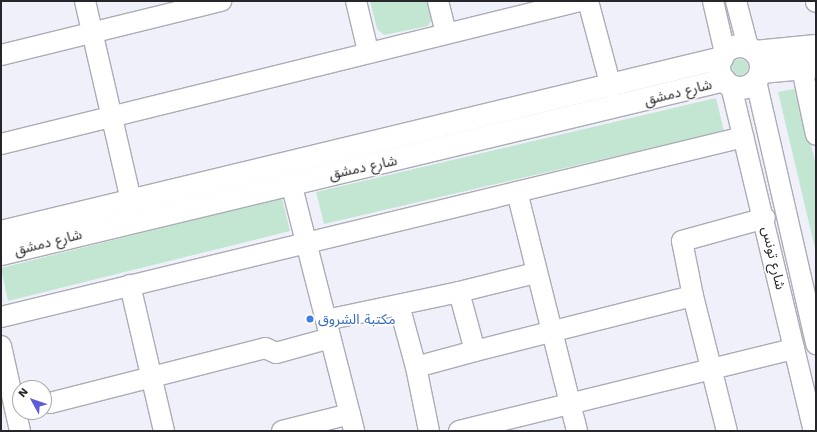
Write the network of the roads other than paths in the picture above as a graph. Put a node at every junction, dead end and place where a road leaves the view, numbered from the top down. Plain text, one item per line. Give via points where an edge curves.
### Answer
1 (85, 1) edge
2 (221, 1) edge
3 (356, 1) edge
4 (438, 1) edge
5 (580, 1) edge
6 (588, 1) edge
7 (713, 1) edge
8 (736, 1) edge
9 (182, 6) edge
10 (93, 33) junction
11 (446, 33) junction
12 (816, 46) edge
13 (752, 50) junction
14 (368, 51) junction
15 (1, 55) edge
16 (723, 55) junction
17 (809, 68) edge
18 (758, 77) junction
19 (728, 83) junction
20 (611, 87) junction
21 (112, 117) junction
22 (428, 131) junction
23 (816, 134) edge
24 (744, 137) junction
25 (1, 144) edge
26 (433, 152) junction
27 (291, 183) junction
28 (517, 192) junction
29 (132, 200) junction
30 (765, 218) junction
31 (1, 232) edge
32 (306, 242) junction
33 (1, 254) edge
34 (535, 273) junction
35 (130, 285) junction
36 (459, 292) junction
37 (694, 296) junction
38 (399, 305) junction
39 (1, 317) edge
40 (328, 329) junction
41 (552, 329) junction
42 (816, 344) edge
43 (1, 346) edge
44 (794, 349) junction
45 (475, 351) junction
46 (416, 367) junction
47 (712, 369) junction
48 (152, 378) junction
49 (7, 400) edge
50 (570, 402) junction
51 (52, 403) edge
52 (352, 422) edge
53 (20, 431) edge
54 (164, 431) edge
55 (282, 431) edge
56 (429, 431) edge
57 (459, 431) edge
58 (577, 431) edge
59 (727, 431) edge
60 (814, 431) edge

1 - 10 street
2 - 9 street
3 - 14 street
4 - 11 street
5 - 11 street
6 - 20 street
7 - 16 street
8 - 13 street
9 - 10 street
10 - 15 street
10 - 21 street
11 - 14 street
12 - 13 main road
13 - 16 main road via 736,47
13 - 18 main road via 760,61
14 - 21 street
16 - 19 main road via 720,70
16 - 20 main road, شارع دمشق
17 - 18 main road
17 - 23 street
18 - 19 main road via 744,88
18 - 42 street, شارع تونس
19 - 24 street, شارع تونس
19 - 26 main road, شارع دمشق
20 - 22 main road, شارع دمشق
21 - 25 street
21 - 29 street
22 - 26 main road
22 - 29 main road, شارع دمشق
24 - 28 street
24 - 30 street, شارع تونس
26 - 27 main road, شارع دمشق
27 - 32 street
27 - 33 main road, شارع دمشق
28 - 32 street
28 - 34 street
29 - 31 main road, شارع دمشق
30 - 37 street via 682,241
30 - 44 street, شارع تونس
32 - 35 street
32 - 40 street
34 - 36 street
34 - 41 street
35 - 39 street
35 - 48 street
36 - 38 street
36 - 45 street
37 - 41 street
37 - 47 street
38 - 40 street
38 - 46 street
40 - 48 street via 276,353 265,348
40 - 52 street
41 - 45 street
41 - 50 street
43 - 49 street
44 - 47 street
44 - 60 street, شارع تونس
45 - 46 street
46 - 56 street
47 - 50 street
47 - 59 street
48 - 51 street
48 - 54 street
49 - 53 street
50 - 57 street
50 - 58 street
52 - 55 street

